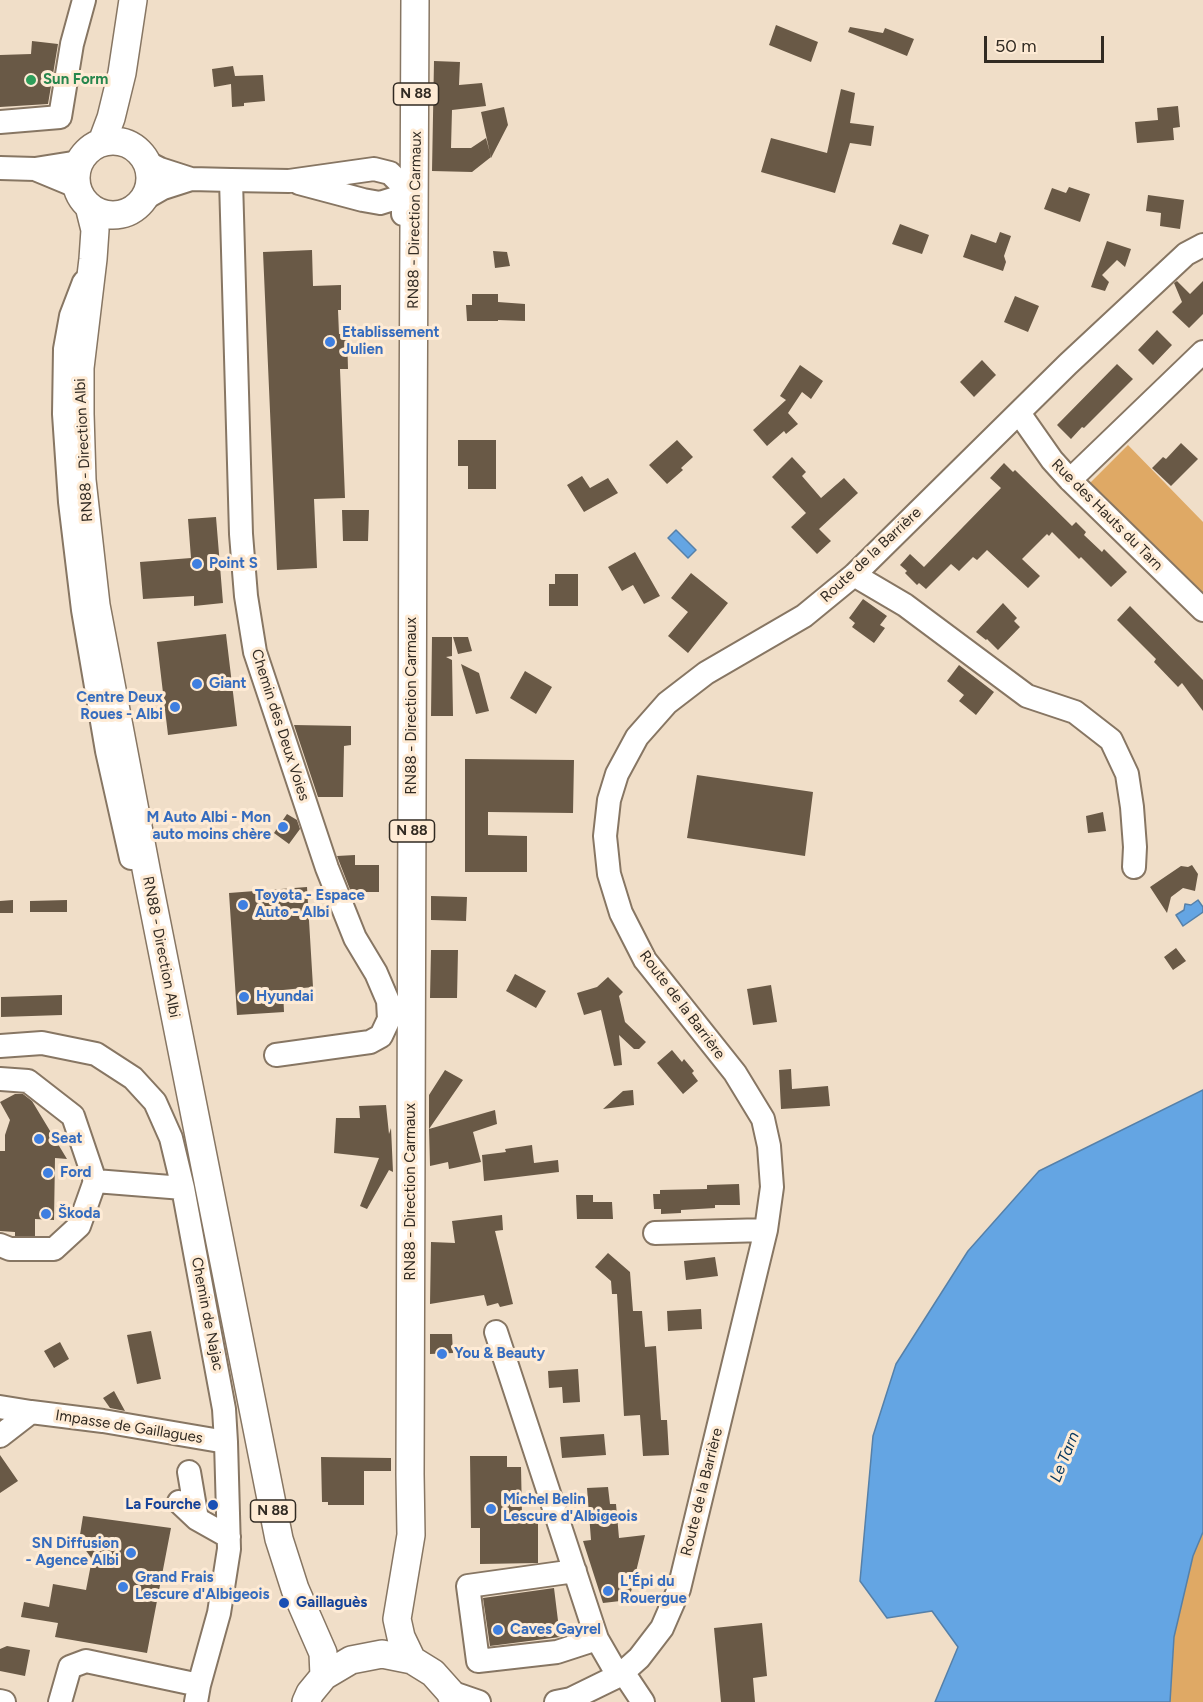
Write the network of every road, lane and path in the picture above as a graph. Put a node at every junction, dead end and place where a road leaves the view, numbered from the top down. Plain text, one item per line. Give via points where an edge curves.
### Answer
1 (84, 0) edge
2 (133, 0) edge
3 (416, 0) edge
4 (0, 122) edge
5 (102, 142) junction
6 (146, 162) junction
7 (0, 168) edge
8 (191, 179) junction
9 (231, 180) junction
10 (289, 181) junction
11 (82, 185) junction
12 (409, 191) junction
13 (142, 200) junction
14 (1203, 245) edge
15 (1203, 352) edge
16 (1019, 413) junction
17 (1070, 480) junction
18 (854, 575) junction
19 (1203, 610) edge
20 (1134, 867) dead end
21 (0, 1046) edge
22 (276, 1055) dead end
23 (0, 1079) edge
24 (95, 1181) junction
25 (183, 1188) junction
26 (766, 1230) junction
27 (655, 1233) dead end
28 (0, 1245) edge
29 (496, 1332) dead end
30 (0, 1407) edge
31 (31, 1412) junction
32 (0, 1436) edge
33 (226, 1442) junction
34 (189, 1472) dead end
35 (179, 1502) dead end
36 (197, 1519) junction
37 (229, 1537) junction
38 (575, 1571) junction
39 (597, 1639) junction
40 (412, 1660) junction
41 (622, 1673) junction
42 (324, 1676) junction
43 (198, 1693) edge
44 (452, 1697) edge
45 (60, 1702) edge
46 (306, 1702) edge
47 (479, 1702) edge
48 (556, 1702) edge
49 (643, 1702) edge

1 - 4 street via 60,117
2 - 5 main road via 122,73
3 - 12 main road, RN88 - Direction Carmaux / N 88
5 - 6 main road via 132,146
5 - 11 main road via 85,153
6 - 8 street
6 - 13 main road via 150,175
7 - 11 street via 35,169
8 - 9 street
8 - 13 street
9 - 10 street
9 - 22 street, Chemin des Deux Voies via 242,534 255,652 327,868 354,938 388,1001 389,1019 381,1036 370,1042
10 - 12 street via 380,203
10 - 12 street via 374,169 390,173
11 - 13 main road via 99,212 123,213
11 - 42 main road, RN88 - Direction Albi / N 88 via 95,230 80,368 82,480 96,605 279,1539 295,1589 323,1653
12 - 40 main road, RN88 - Direction Carmaux / N 88 via 413,458 411,1534 397,1619
14 - 16 street, Route de la Barrière via 1186,254
15 - 17 street
16 - 17 street, Rue des Hauts du Tarn
16 - 18 street, Route de la Barrière
17 - 19 street, Rue des Hauts du Tarn
18 - 20 street via 905,605 1027,696 1075,712 1111,740 1127,774
18 - 26 street, Route de la Barrière via 804,616 706,673 667,703 637,737 617,774 609,800 605,836 609,874 621,914 645,960 735,1073 763,1119 772,1187
21 - 25 street, Chemin de Najac via 42,1043 96,1054 133,1078 155,1102 171,1138
23 - 24 street via 28,1081 73,1116
24 - 25 street
24 - 28 street via 80,1226 54,1249 10,1249
25 - 33 street, Chemin de Najac via 224,1409
26 - 27 street
26 - 41 street, Route de la Barrière via 679,1589 662,1628
29 - 38 street
30 - 31 street, Impasse de Gaillagues
31 - 32 street
31 - 33 street, Impasse de Gaillagues
33 - 37 street, Chemin de Najac
34 - 36 street
35 - 36 street
36 - 37 street
37 - 43 street, Chemin de Najac via 219,1613
38 - 39 street
38 - 39 street via 468,1586 478,1662 557,1652
39 - 41 street via 612,1665
40 - 42 main road via 382,1654 351,1659
40 - 44 main road via 433,1673
41 - 48 street, Route de la Barrière via 571,1699
41 - 49 street
42 - 46 main road
43 - 45 street via 86,1661 70,1667
44 - 47 street

